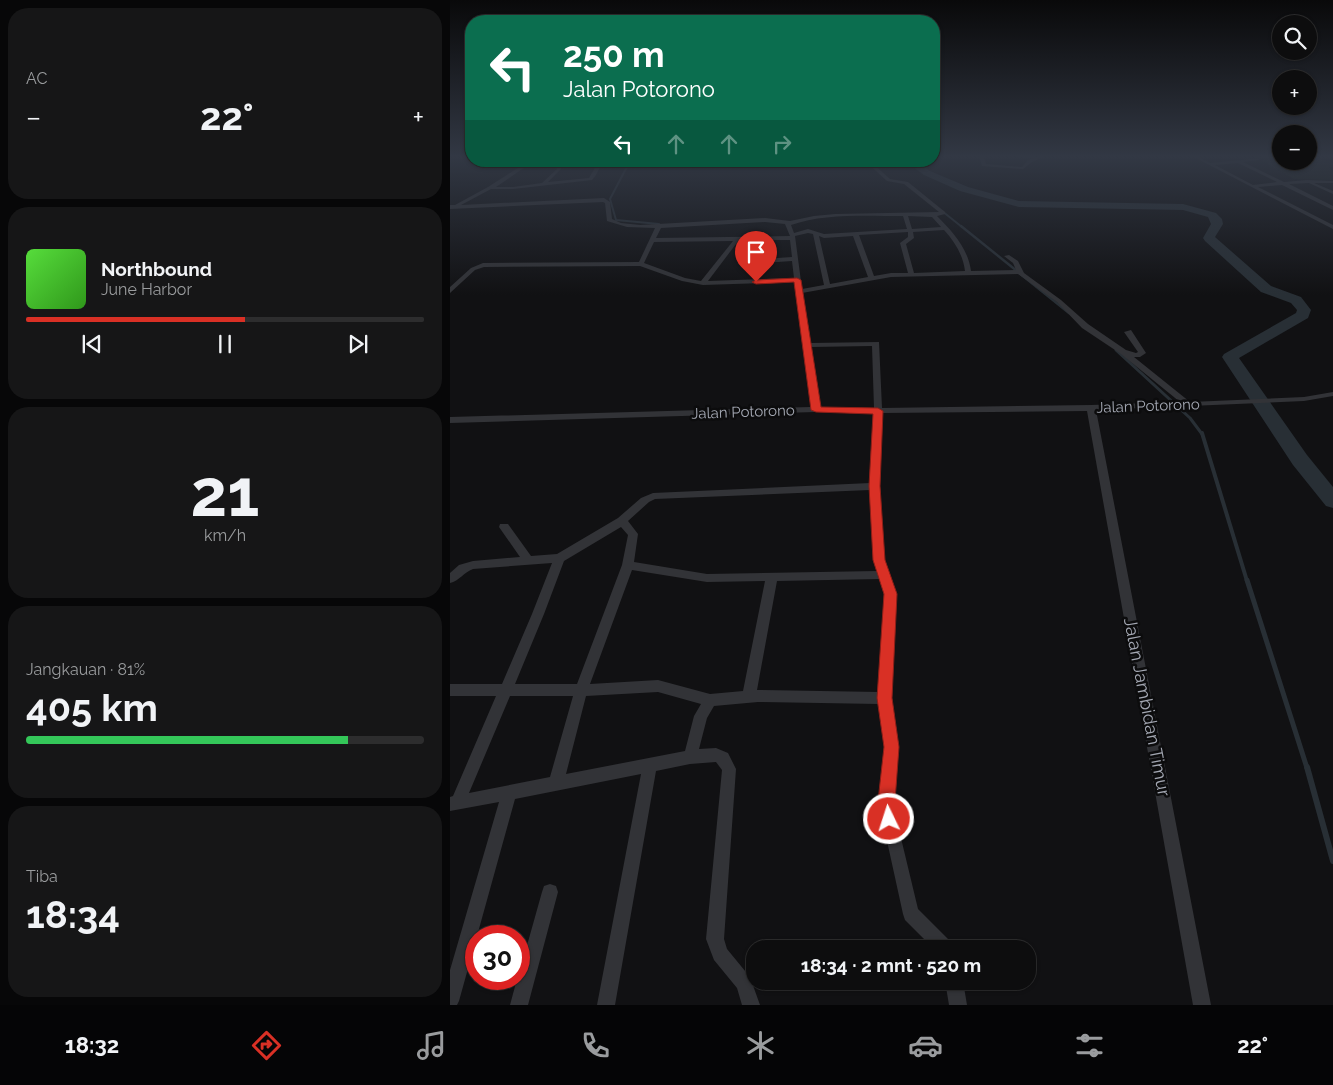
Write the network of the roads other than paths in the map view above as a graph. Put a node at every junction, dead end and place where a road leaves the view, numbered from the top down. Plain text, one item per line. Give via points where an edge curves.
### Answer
1 (558, 202) edge
2 (607, 202) edge
3 (929, 202) edge
4 (1283, 202) edge
5 (1321, 202) edge
6 (451, 207) edge
7 (1333, 208) edge
8 (905, 214) junction
9 (933, 215) junction
10 (804, 220) junction
11 (790, 223) junction
12 (659, 226) junction
13 (1333, 227) edge
14 (946, 228) junction
15 (910, 230) junction
16 (808, 231) junction
17 (816, 234) junction
18 (856, 235) junction
19 (793, 236) junction
20 (737, 239) junction
21 (653, 240) junction
22 (1007, 256) dead end
23 (795, 259) junction
24 (763, 261) dead end
25 (641, 264) junction
26 (1017, 272) junction
27 (911, 274) junction
28 (968, 274) junction
29 (871, 278) junction
30 (797, 280) junction
31 (703, 283) junction
32 (828, 287) junction
33 (450, 291) edge
34 (800, 291) junction
35 (1128, 332) dead end
36 (807, 344) junction
37 (1124, 352) junction
38 (1333, 394) edge
39 (1186, 405) junction
40 (1091, 408) junction
41 (816, 410) junction
42 (878, 411) junction
43 (450, 420) edge
44 (875, 486) junction
45 (622, 521) junction
46 (504, 527) dead end
47 (559, 558) junction
48 (527, 559) junction
49 (628, 565) junction
50 (884, 575) junction
51 (772, 577) junction
52 (450, 579) edge
53 (507, 688) junction
54 (450, 690) edge
55 (581, 690) junction
56 (749, 696) junction
57 (884, 698) junction
58 (710, 700) junction
59 (690, 757) junction
60 (650, 765) junction
61 (556, 783) junction
62 (509, 792) junction
63 (454, 803) edge
64 (550, 892) dead end
65 (939, 940) edge
66 (956, 990) edge
67 (450, 1000) edge
68 (519, 1005) edge
69 (606, 1005) edge
70 (751, 1005) edge
71 (958, 1005) edge
72 (1202, 1005) edge

1 - 6 street
2 - 12 street via 609,220 630,226
3 - 9 street via 943,213
4 - 13 street
5 - 7 street
8 - 9 street
8 - 10 street
8 - 15 street
9 - 14 street
10 - 11 street
10 - 16 street
11 - 12 street via 765,220
11 - 19 street via 788,227
12 - 21 street
14 - 15 street
14 - 28 street via 964,253
15 - 18 street
15 - 27 street via 910,238 903,243
16 - 17 street
16 - 19 street
17 - 18 street
17 - 32 street
18 - 29 street
19 - 20 street
19 - 23 street
20 - 21 street
20 - 31 street
21 - 25 street
22 - 26 street via 1020,267
23 - 24 street
23 - 30 street
25 - 31 street via 684,280
25 - 33 street via 483,265 473,269
26 - 28 street
26 - 37 street via 1059,301 1085,326
27 - 28 street
27 - 29 street
29 - 32 street
30 - 31 street
30 - 34 street
32 - 34 street
34 - 36 street
35 - 37 street via 1142,353
36 - 41 street
36 - 42 street via 876,344
37 - 39 street
38 - 39 street, Jalan Potorono
39 - 40 street, Jalan Potorono
40 - 42 street, Jalan Potorono
40 - 72 street, Jalan Jambidan Timur
41 - 42 street, Jalan Potorono
41 - 43 street, Jalan Potorono
42 - 44 street
44 - 45 street via 659,495 645,500
44 - 50 street via 879,560
45 - 47 street
45 - 49 street via 633,534
46 - 48 street
47 - 48 street
47 - 53 street
48 - 52 street via 473,565 462,568
49 - 51 street via 696,577
49 - 55 street
50 - 51 street
50 - 57 street via 890,594
51 - 56 street
53 - 54 street
53 - 55 street
53 - 63 street
55 - 58 street via 664,686
55 - 61 street
56 - 57 street
56 - 58 street
57 - 65 street via 892,747 887,809 908,906 916,920
58 - 59 street via 701,716
59 - 60 street
59 - 70 street via 716,755 723,758 729,769 715,939 720,954 744,983
60 - 61 street
60 - 69 street
61 - 62 street
62 - 63 street
62 - 67 street
64 - 68 street
66 - 71 street

